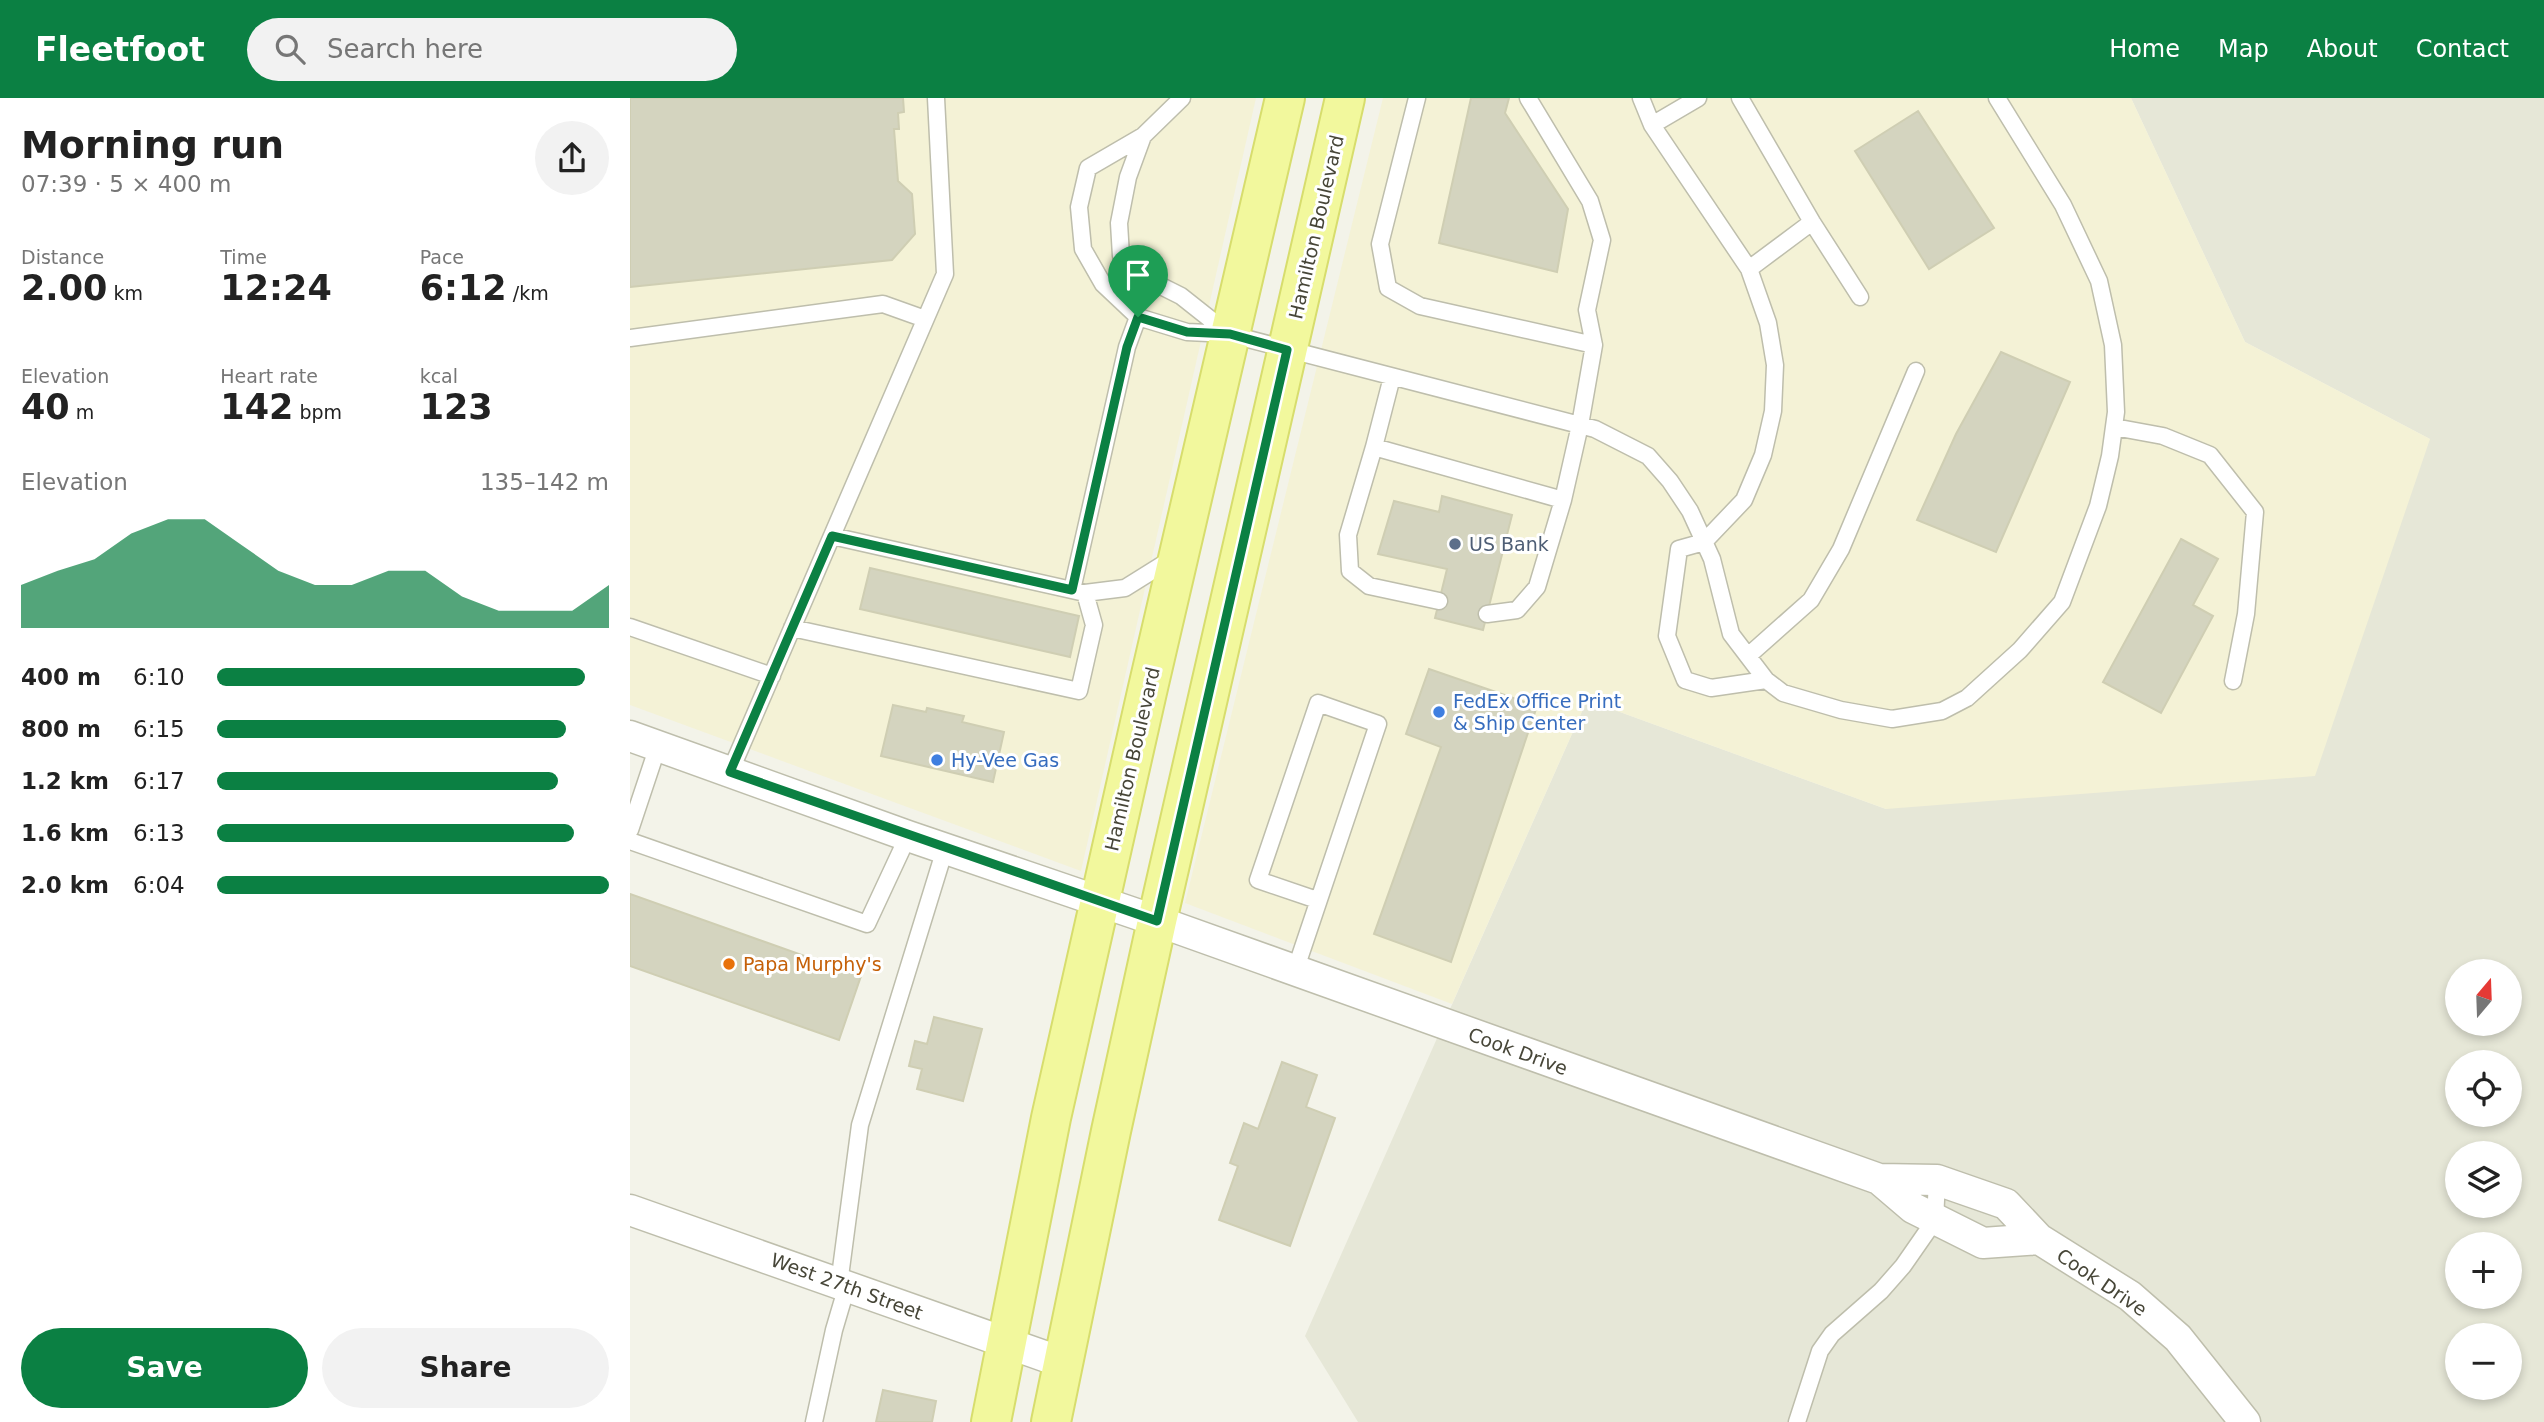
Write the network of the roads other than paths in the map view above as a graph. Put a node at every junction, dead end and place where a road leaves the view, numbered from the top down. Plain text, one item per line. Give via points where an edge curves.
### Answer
1 (936, 98) edge
2 (1182, 98) edge
3 (1285, 98) edge
4 (1345, 98) edge
5 (1416, 98) edge
6 (1528, 98) edge
7 (1641, 98) edge
8 (1698, 98) edge
9 (1740, 98) edge
10 (1997, 98) edge
11 (1652, 125) junction
12 (1143, 136) junction
13 (1812, 222) junction
14 (1749, 269) junction
15 (1860, 297) dead end
16 (1138, 317) junction
17 (925, 319) junction
18 (1230, 334) junction
19 (630, 338) edge
20 (1594, 345) junction
21 (1287, 350) junction
22 (1916, 371) dead end
23 (1392, 377) junction
24 (1580, 425) junction
25 (2114, 427) junction
26 (1374, 447) junction
27 (1563, 500) junction
28 (832, 536) junction
29 (1704, 542) junction
30 (1178, 554) junction
31 (1079, 592) junction
32 (1439, 601) dead end
33 (1487, 614) dead end
34 (630, 627) edge
35 (792, 628) junction
36 (1748, 656) junction
37 (772, 676) junction
38 (1766, 680) junction
39 (2233, 681) dead end
40 (630, 736) edge
41 (658, 746) junction
42 (730, 772) junction
43 (630, 830) edge
44 (908, 836) junction
45 (630, 841) edge
46 (945, 849) junction
47 (1317, 900) junction
48 (1100, 902) junction
49 (1157, 921) junction
50 (1295, 971) junction
51 (1879, 1179) junction
52 (1937, 1180) junction
53 (630, 1210) edge
54 (1935, 1220) junction
55 (2039, 1239) junction
56 (843, 1285) junction
57 (1006, 1343) junction
58 (1064, 1363) junction
59 (814, 1422) edge
60 (991, 1422) edge
61 (1051, 1422) edge
62 (1797, 1422) edge
63 (2245, 1422) edge

1 - 17 lane via 945,274
2 - 12 lane
3 - 18 main road, Hamilton Boulevard
4 - 21 main road, Hamilton Boulevard
5 - 20 lane via 1380,244 1388,288 1420,306
6 - 20 lane via 1590,201 1602,240 1587,310
7 - 11 lane
8 - 11 lane
9 - 13 lane
10 - 25 lane via 2063,205 2099,281 2113,345
11 - 14 lane
12 - 16 lane via 1088,168 1079,207 1083,249 1103,284
12 - 18 lane via 1118,223 1121,256 1145,278 1181,296
13 - 14 lane
13 - 15 lane
14 - 29 lane via 1768,323 1775,365 1773,411 1763,455 1744,500
16 - 18 lane via 1187,332
16 - 31 lane via 1127,347
17 - 19 lane via 883,304
17 - 28 lane
18 - 21 lane
18 - 30 main road, Hamilton Boulevard
20 - 24 lane
21 - 23 lane
21 - 49 main road, Hamilton Boulevard
22 - 36 lane via 1841,550 1811,600
23 - 24 lane
23 - 26 lane
24 - 27 lane
24 - 29 lane via 1648,456 1690,511
25 - 38 lane via 2098,506 2062,602 2020,650 1967,698 1942,710 1892,719 1783,693
25 - 39 lane via 2163,436 2210,455 2255,512 2246,614
26 - 27 lane
26 - 32 lane via 1348,535 1350,571 1369,586
27 - 33 lane via 1536,587 1517,610
28 - 31 lane
28 - 35 lane
29 - 36 lane via 1731,634
29 - 38 lane via 1679,549 1667,636 1685,680 1711,688
30 - 31 lane via 1125,588
30 - 48 main road, Hamilton Boulevard
31 - 35 lane via 1094,625 1079,691
34 - 37 lane
35 - 37 lane
36 - 38 lane
37 - 42 lane
40 - 41 street, Cook Drive
41 - 42 street, Cook Drive
41 - 43 lane
42 - 44 street, Cook Drive
44 - 45 lane via 867,924
44 - 46 street, Cook Drive
46 - 48 street, Cook Drive
46 - 56 lane via 860,1125
47 - 47 lane via 1378,724 1318,703 1258,880
47 - 50 lane
48 - 49 street, Cook Drive
48 - 57 main road, Hamilton Boulevard
49 - 50 street, Cook Drive
49 - 58 main road, Hamilton Boulevard
50 - 51 street, Cook Drive
51 - 52 street, Cook Drive
51 - 54 street, Cook Drive
52 - 54 lane
52 - 55 street, Cook Drive via 2006,1204
53 - 56 street, West 27th Street
54 - 55 street, Cook Drive via 1983,1243
54 - 62 lane via 1903,1266 1820,1351
55 - 63 street, Cook Drive via 2130,1296 2168,1329
56 - 57 street, West 27th Street
56 - 59 lane
57 - 58 street, West 27th Street
57 - 60 main road, Hamilton Boulevard
58 - 61 main road, Hamilton Boulevard

